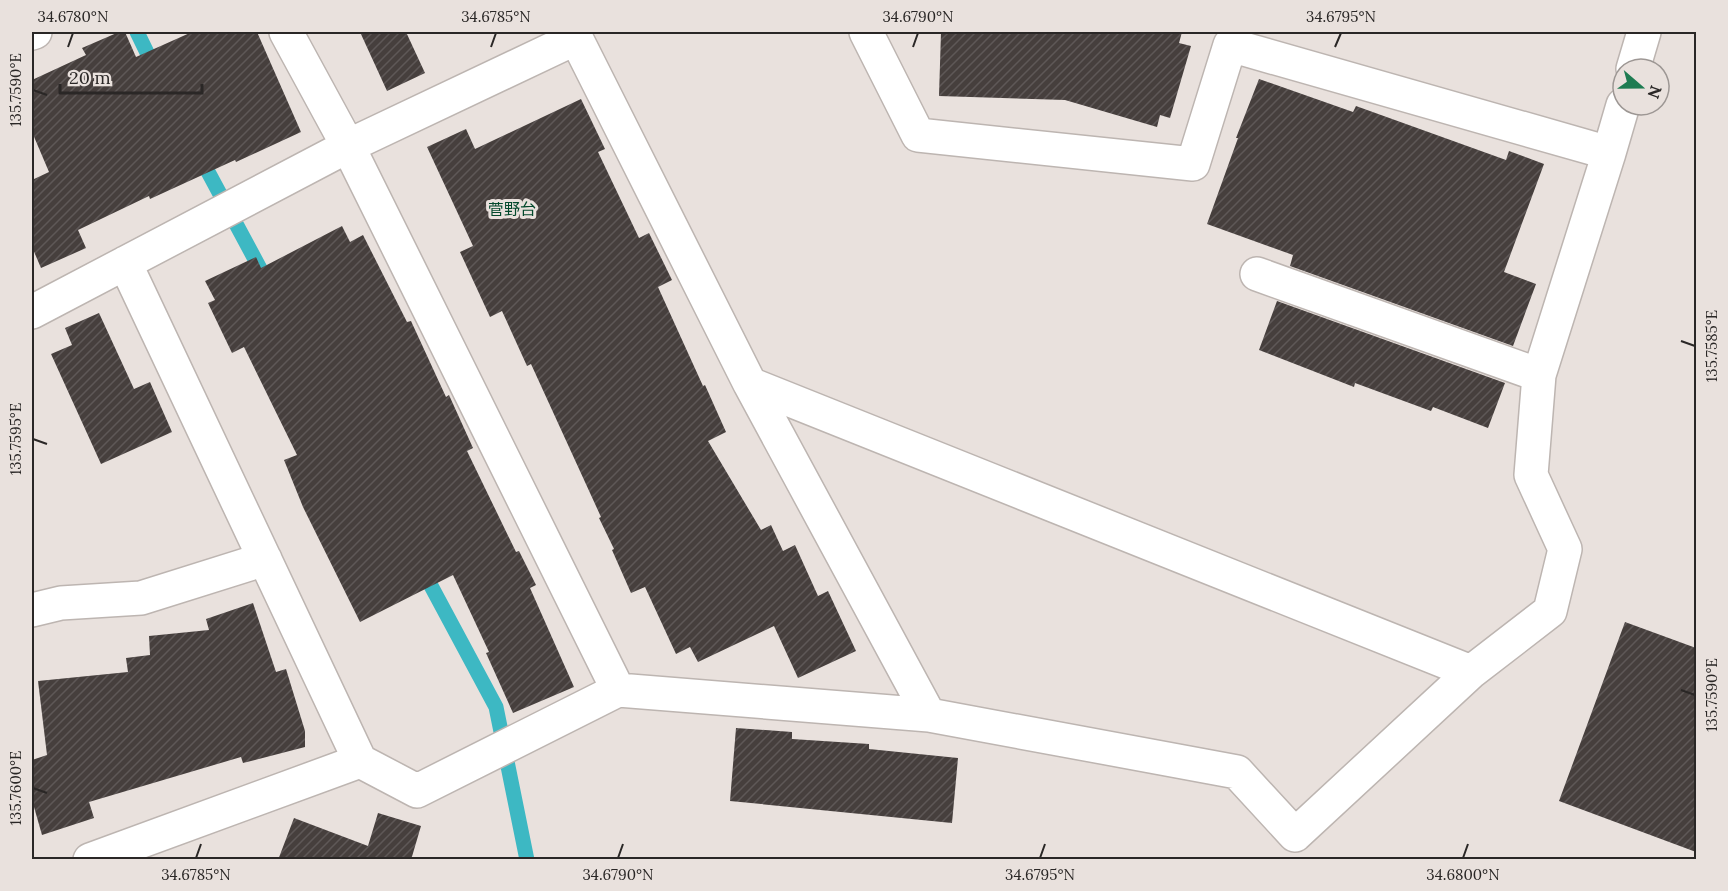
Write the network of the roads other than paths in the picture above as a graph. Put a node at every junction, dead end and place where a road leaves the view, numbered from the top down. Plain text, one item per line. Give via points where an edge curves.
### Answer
1 (286, 32) edge
2 (866, 32) edge
3 (1644, 32) edge
4 (575, 34) edge
5 (1637, 57) edge
6 (1620, 117) edge
7 (348, 146) junction
8 (1609, 153) junction
9 (125, 263) junction
10 (1257, 274) dead end
11 (32, 312) edge
12 (1539, 375) junction
13 (750, 384) junction
14 (265, 559) junction
15 (32, 610) edge
16 (1471, 672) junction
17 (618, 690) junction
18 (929, 715) junction
19 (360, 761) junction
20 (1292, 847) edge
21 (90, 860) edge

1 - 7 street
2 - 8 street via 918,135 1193,164 1230,45
3 - 5 street
4 - 7 street
4 - 13 street
6 - 8 street
7 - 9 street
7 - 17 street
8 - 12 street
9 - 11 street
9 - 14 street
10 - 12 street
12 - 16 street via 1531,475 1565,549 1550,610
13 - 16 street
13 - 18 street
14 - 15 street via 141,598 61,603
14 - 19 street
16 - 20 street
17 - 18 street
17 - 19 street via 417,791
18 - 20 street via 1237,772
19 - 21 street

